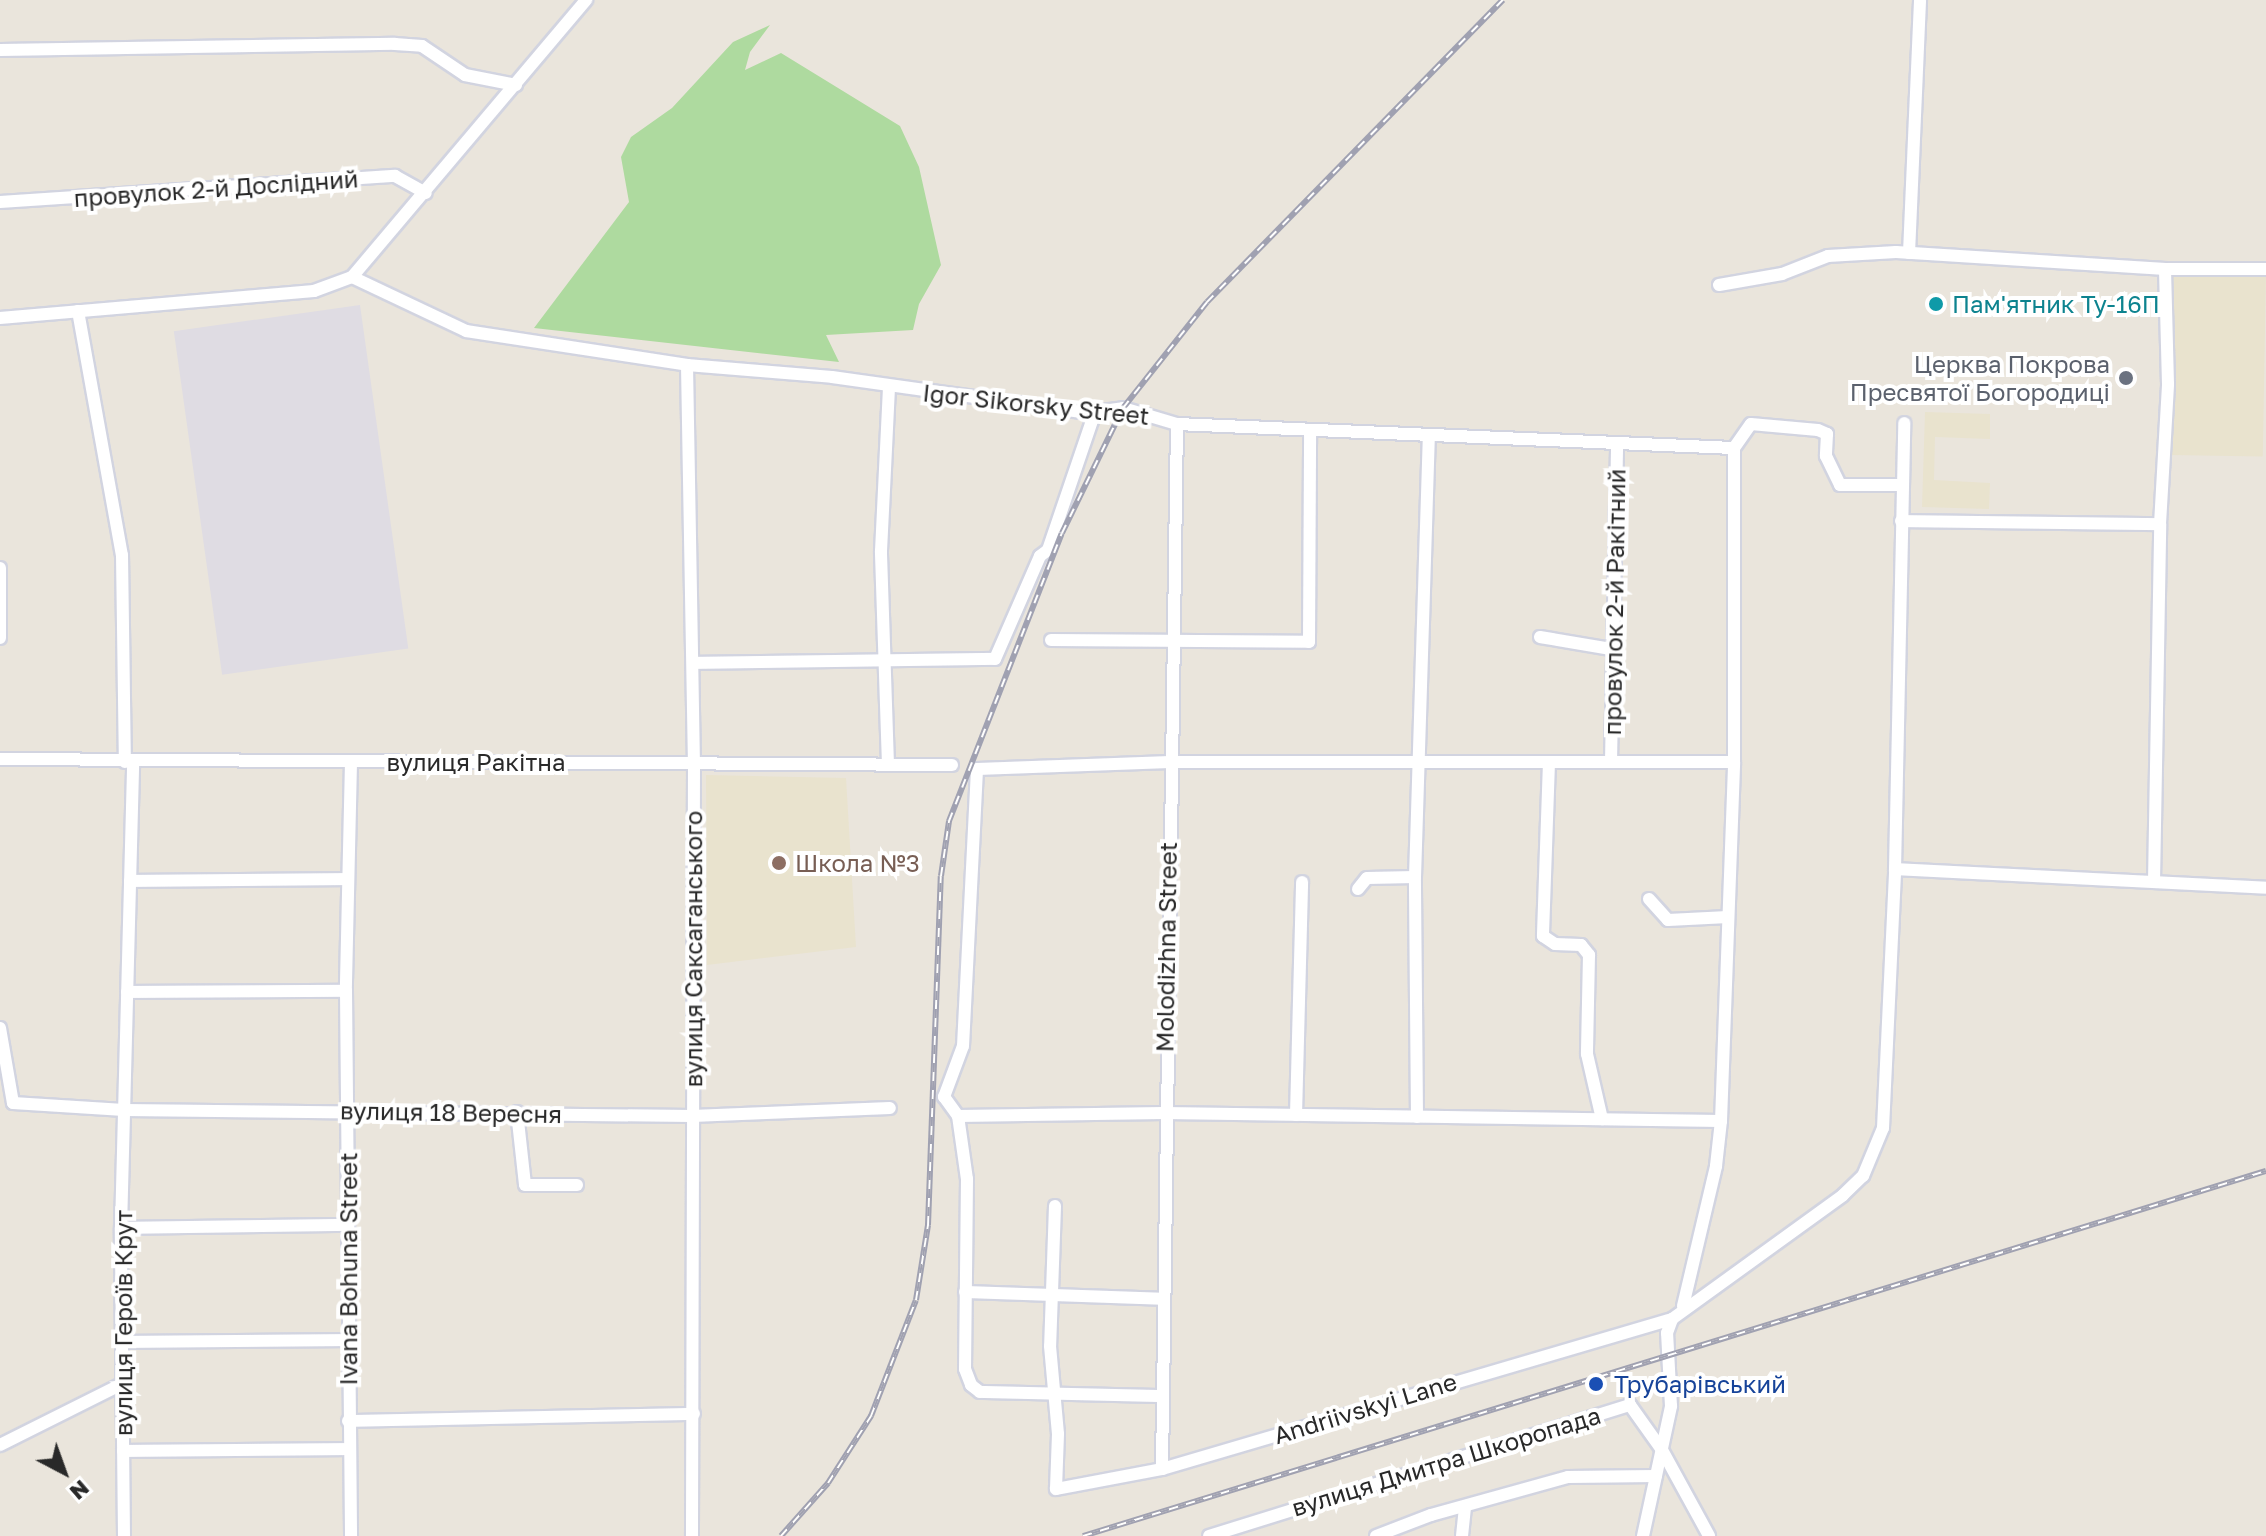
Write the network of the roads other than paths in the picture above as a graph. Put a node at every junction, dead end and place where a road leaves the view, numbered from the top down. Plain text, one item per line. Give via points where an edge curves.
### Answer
1 (586, 0) edge
2 (1920, 0) edge
3 (0, 50) edge
4 (516, 85) junction
5 (426, 193) junction
6 (0, 202) edge
7 (1909, 253) junction
8 (2165, 269) junction
9 (2266, 269) edge
10 (352, 277) junction
11 (1719, 285) dead end
12 (78, 311) junction
13 (0, 318) edge
14 (687, 365) junction
15 (889, 386) junction
16 (1088, 413) junction
17 (1904, 423) dead end
18 (1177, 424) junction
19 (1310, 430) junction
20 (1429, 435) junction
21 (1617, 443) junction
22 (1734, 448) junction
23 (1901, 485) junction
24 (1901, 521) junction
25 (2160, 524) junction
26 (0, 568) edge
27 (1540, 637) dead end
28 (0, 638) edge
29 (1051, 640) dead end
30 (1172, 641) junction
31 (1611, 649) junction
32 (881, 660) junction
33 (693, 663) junction
34 (0, 759) edge
35 (1419, 761) junction
36 (129, 762) junction
37 (351, 762) junction
38 (1170, 762) junction
39 (1549, 762) junction
40 (1611, 762) junction
41 (1734, 762) junction
42 (694, 764) junction
43 (888, 765) junction
44 (952, 765) dead end
45 (1895, 869) junction
46 (1415, 877) junction
47 (348, 879) junction
48 (130, 881) junction
49 (1302, 882) dead end
50 (2154, 882) junction
51 (2266, 888) edge
52 (1358, 889) dead end
53 (1649, 899) dead end
54 (1728, 917) junction
55 (346, 991) junction
56 (127, 992) junction
57 (0, 1028) edge
58 (890, 1108) dead end
59 (124, 1110) junction
60 (349, 1111) junction
61 (517, 1112) junction
62 (1164, 1113) junction
63 (1296, 1115) junction
64 (692, 1116) junction
65 (958, 1116) junction
66 (1417, 1117) junction
67 (1602, 1119) junction
68 (1721, 1121) junction
69 (577, 1185) dead end
70 (1055, 1206) dead end
71 (348, 1225) junction
72 (121, 1228) junction
73 (965, 1292) junction
74 (1055, 1296) junction
75 (1163, 1299) junction
76 (1683, 1306) junction
77 (1672, 1319) junction
78 (348, 1340) junction
79 (124, 1342) junction
80 (124, 1383) junction
81 (1052, 1392) junction
82 (1163, 1396) junction
83 (694, 1414) junction
84 (348, 1421) junction
85 (0, 1445) edge
86 (349, 1449) junction
87 (1662, 1450) junction
88 (123, 1451) junction
89 (1162, 1469) junction
90 (1656, 1476) junction
91 (1465, 1508) junction
92 (692, 1535) edge
93 (124, 1536) edge
94 (351, 1536) edge
95 (1209, 1536) edge
96 (1376, 1536) edge
97 (1462, 1536) edge
98 (1643, 1536) edge
99 (1709, 1536) edge

1 - 4 street
2 - 7 street
3 - 4 street via 408,45 422,46 465,75
4 - 5 street
5 - 6 street, провулок 2-й Дослідний via 395,176
5 - 10 street
7 - 8 street
7 - 11 street via 1828,256 1782,274
8 - 9 street
8 - 25 street via 2168,384
10 - 12 street via 314,291
10 - 14 street, Igor Sikorsky Street via 466,331
12 - 13 street
12 - 36 street, вулиця Героїв Крут via 122,555
14 - 15 street, Igor Sikorsky Street
14 - 33 street, вулиця Саксаганського
15 - 16 street, Igor Sikorsky Street
15 - 32 street
16 - 18 street, Igor Sikorsky Street via 1123,408
16 - 32 street via 1092,421 1048,550 1040,556 995,659
17 - 23 street
18 - 19 street, Igor Sikorsky Street
18 - 30 street, Molodizhna Street
19 - 20 street, Igor Sikorsky Street
19 - 30 street via 1312,639
20 - 21 street, Igor Sikorsky Street
20 - 35 street
21 - 22 street, Igor Sikorsky Street
21 - 31 street, провулок 2-й Ракітний
22 - 23 street via 1751,424 1818,430 1827,434 1826,456 1840,485
22 - 41 street
23 - 24 street
24 - 25 street
24 - 45 street
25 - 50 street
26 - 28 street
27 - 31 street
29 - 30 street
30 - 38 street, Molodizhna Street
31 - 40 street, провулок 2-й Ракітний
32 - 33 street
32 - 43 street
33 - 42 street, вулиця Саксаганського
34 - 36 street, вулиця Ракітна
35 - 38 street
35 - 39 street
35 - 46 street
36 - 37 street, вулиця Ракітна
36 - 48 street, вулиця Героїв Крут
37 - 42 street, вулиця Ракітна
37 - 47 street, Ivana Bohuna Street
38 - 62 street, Molodizhna Street
38 - 65 street via 977,769 963,1046 944,1097
39 - 40 street
39 - 67 street via 1543,936 1555,944 1581,945 1589,955 1587,1054
40 - 41 street
41 - 54 street
42 - 43 street, вулиця Ракітна
42 - 64 street, вулиця Саксаганського
43 - 44 street, вулиця Ракітна
45 - 50 street
45 - 76 street via 1886,1099 1876,1154 1843,1195 1787,1240
46 - 52 street via 1363,874
46 - 66 street
47 - 48 street
47 - 55 street, Ivana Bohuna Street
48 - 56 street, вулиця Героїв Крут
49 - 63 street
50 - 51 street
53 - 54 street via 1668,920
54 - 68 street
55 - 56 street
55 - 60 street, Ivana Bohuna Street
56 - 59 street, вулиця Героїв Крут
57 - 59 street, вулиця 18 Вересня via 13,1103
58 - 64 street, вулиця 18 Вересня
59 - 60 street, вулиця 18 Вересня
59 - 72 street, вулиця Героїв Крут
60 - 61 street, вулиця 18 Вересня
60 - 71 street, Ivana Bohuna Street
61 - 64 street, вулиця 18 Вересня
61 - 69 street via 525,1185
62 - 63 street
62 - 65 street
62 - 75 street, Molodizhna Street
63 - 66 street
64 - 83 street, вулиця Саксаганського
65 - 73 street via 967,1179
66 - 67 street
67 - 68 street
68 - 76 street via 1716,1166
70 - 74 street
71 - 72 street
71 - 78 street, Ivana Bohuna Street
72 - 79 street, вулиця Героїв Крут
73 - 74 street
73 - 81 street via 965,1369 971,1385 980,1392
74 - 75 street
74 - 81 street
75 - 82 street, Molodizhna Street
76 - 77 street
77 - 87 street via 1667,1333 1671,1406
77 - 89 street, Andriivskyi Lane
78 - 79 street
78 - 84 street, Ivana Bohuna Street
79 - 80 street, вулиця Героїв Крут
80 - 85 street
80 - 88 street, вулиця Героїв Крут
81 - 82 street
81 - 89 street, Andriivskyi Lane via 1058,1434 1056,1489
82 - 89 street, Molodizhna Street
83 - 84 street
83 - 92 street, вулиця Саксаганського
84 - 86 street, Ivana Bohuna Street
86 - 88 street
86 - 94 street, Ivana Bohuna Street
87 - 90 street
87 - 95 street, вулиця Дмитра Шкоропада via 1630,1405
87 - 99 street
88 - 93 street, вулиця Героїв Крут
90 - 91 street via 1568,1477
90 - 98 street
91 - 96 street
91 - 97 street

